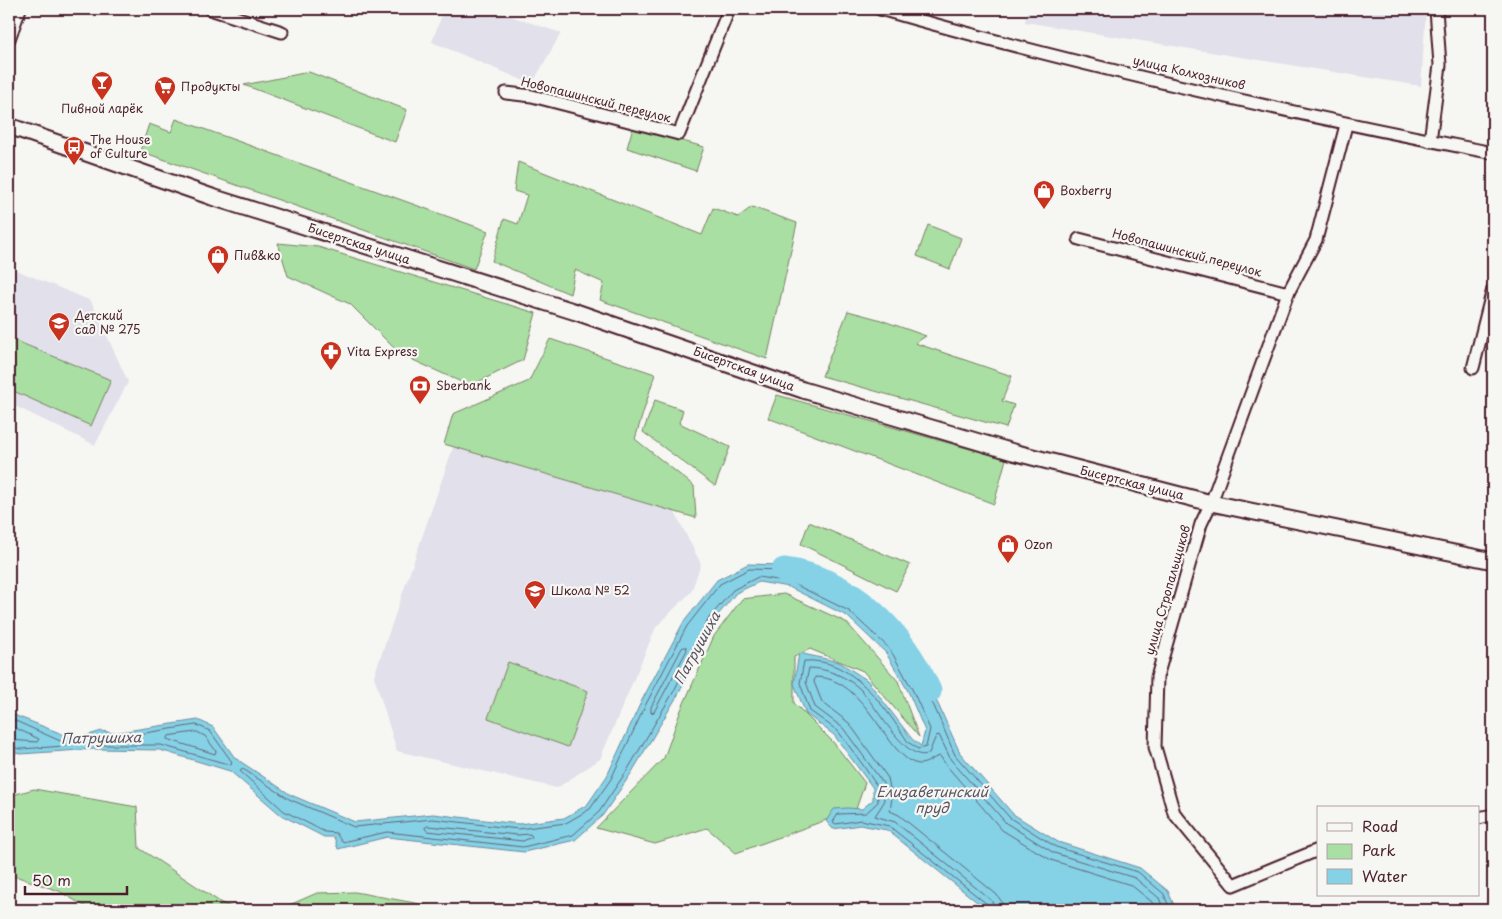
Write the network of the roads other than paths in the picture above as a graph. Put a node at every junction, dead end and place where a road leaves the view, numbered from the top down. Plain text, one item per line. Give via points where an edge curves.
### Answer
1 (20, 9) edge
2 (210, 9) edge
3 (729, 9) edge
4 (880, 9) edge
5 (1436, 9) edge
6 (282, 32) dead end
7 (9, 39) edge
8 (506, 93) dead end
9 (1346, 125) junction
10 (9, 126) edge
11 (1430, 141) junction
12 (1493, 153) edge
13 (1079, 239) dead end
14 (1493, 289) edge
15 (1288, 293) junction
16 (1474, 368) dead end
17 (1211, 503) junction
18 (1493, 561) edge
19 (1493, 815) edge
20 (1480, 818) edge
21 (1317, 850) edge

1 - 7 street
2 - 6 street
3 - 8 street, Новопашинский переулок via 679,134 532,96
4 - 9 street, улица Колхозников
5 - 11 street via 1440,65
9 - 11 street, улица Колхозников
9 - 15 street, улица Стропальщиков via 1316,240
10 - 17 main road, Бисертская улица via 212,197 576,312 807,391 1013,452
11 - 12 street, улица Колхозников
13 - 15 street, Новопашинский переулок
14 - 16 street
15 - 17 street, улица Стропальщиков
17 - 18 main road, Бисертская улица
17 - 21 street, улица Стропальщиков via 1201,524 1157,677 1155,747 1174,813 1233,885
19 - 20 street

